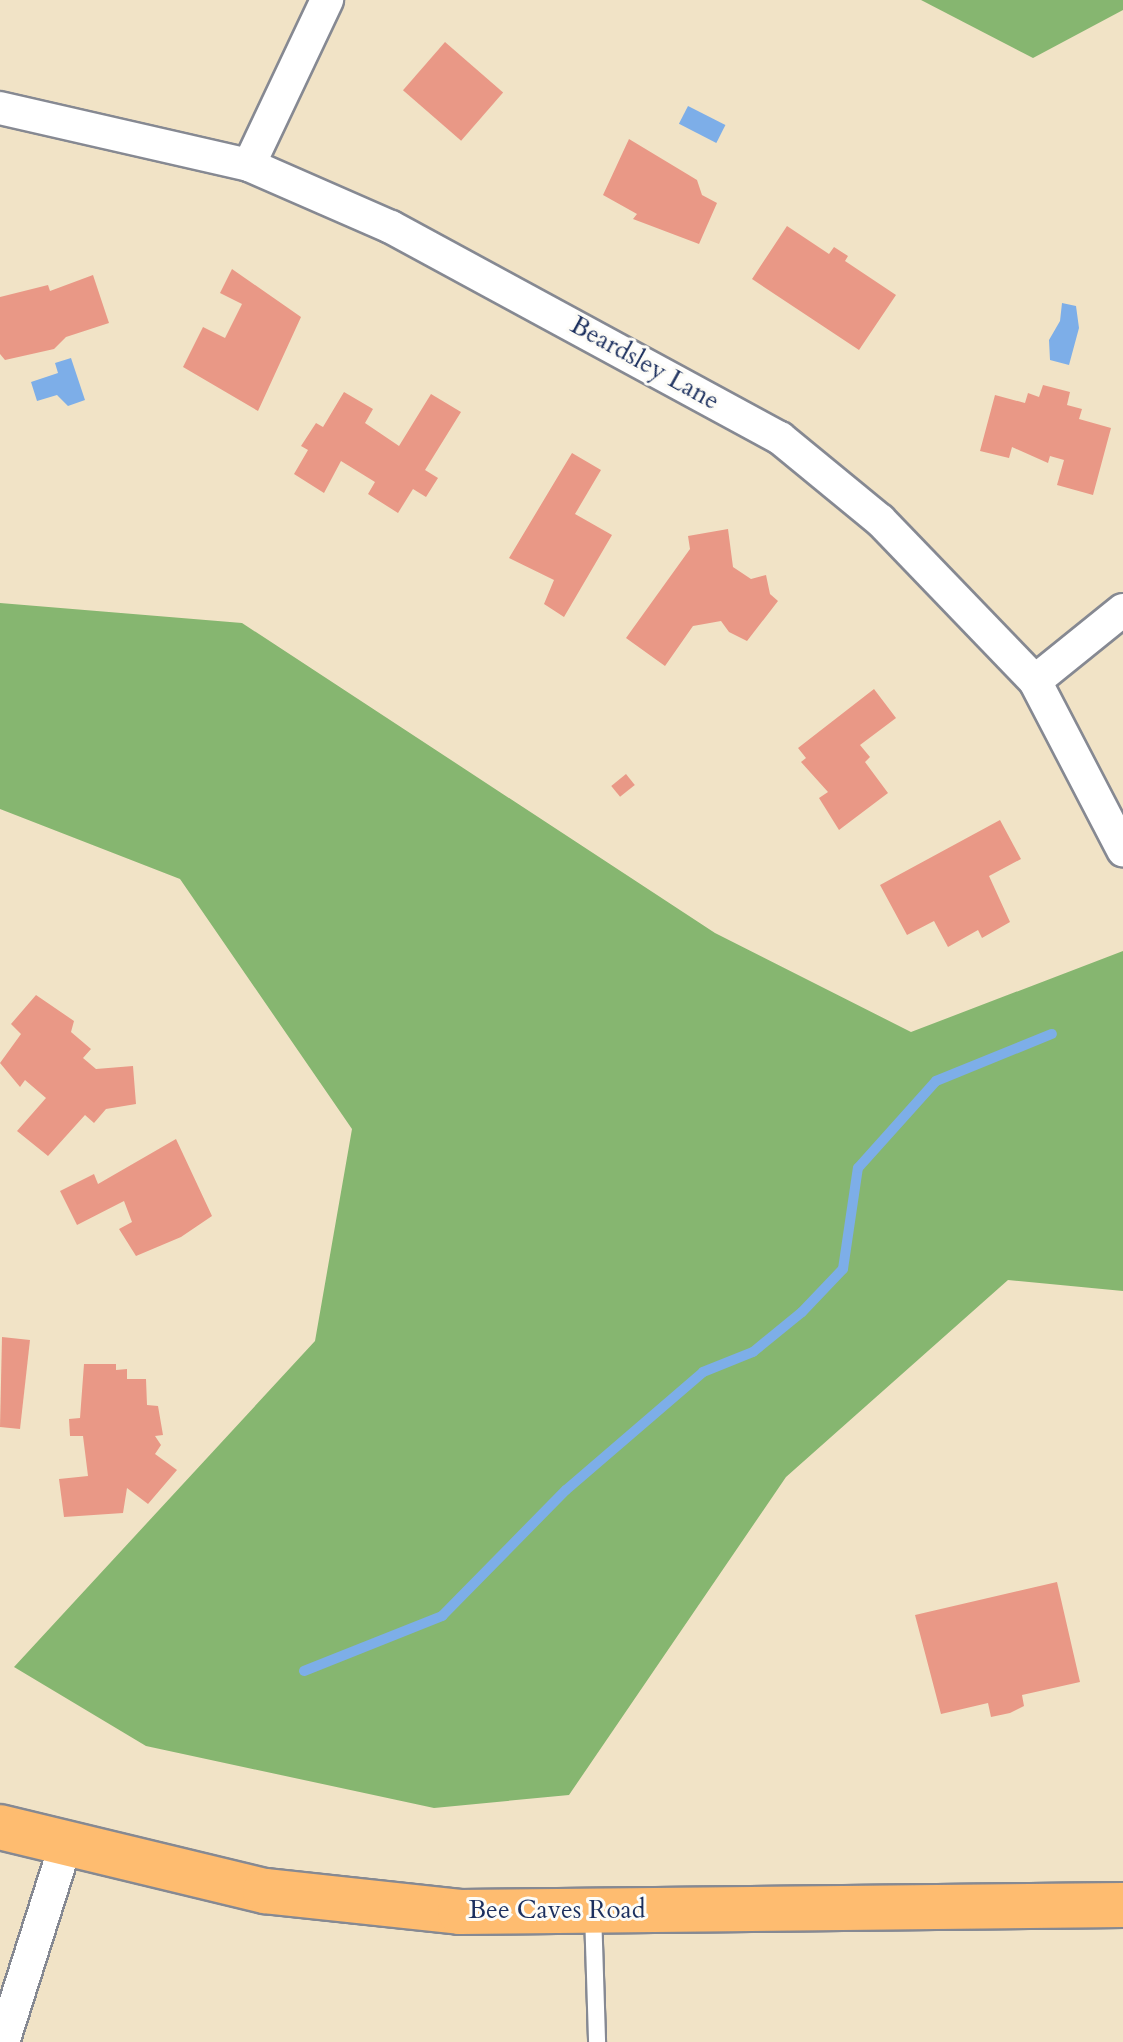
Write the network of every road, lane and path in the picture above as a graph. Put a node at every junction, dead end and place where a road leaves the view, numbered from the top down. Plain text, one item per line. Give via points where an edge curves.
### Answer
1 (327, 0) edge
2 (0, 108) edge
3 (249, 165) junction
4 (1123, 610) edge
5 (1035, 681) junction
6 (1123, 850) edge
7 (0, 1827) edge
8 (65, 1846) junction
9 (1123, 1905) edge
10 (593, 1910) junction
11 (3, 2042) edge
12 (597, 2042) edge

1 - 3 street
2 - 3 street, Beardsley Lane
3 - 5 street, Beardsley Lane via 391,227 780,438 880,520
4 - 5 street
5 - 6 street, Beardsley Lane
7 - 8 main road, Bee Caves Road
8 - 10 main road, Bee Caves Road via 265,1891 460,1912
8 - 11 street
9 - 10 main road, Bee Caves Road
10 - 12 lane

